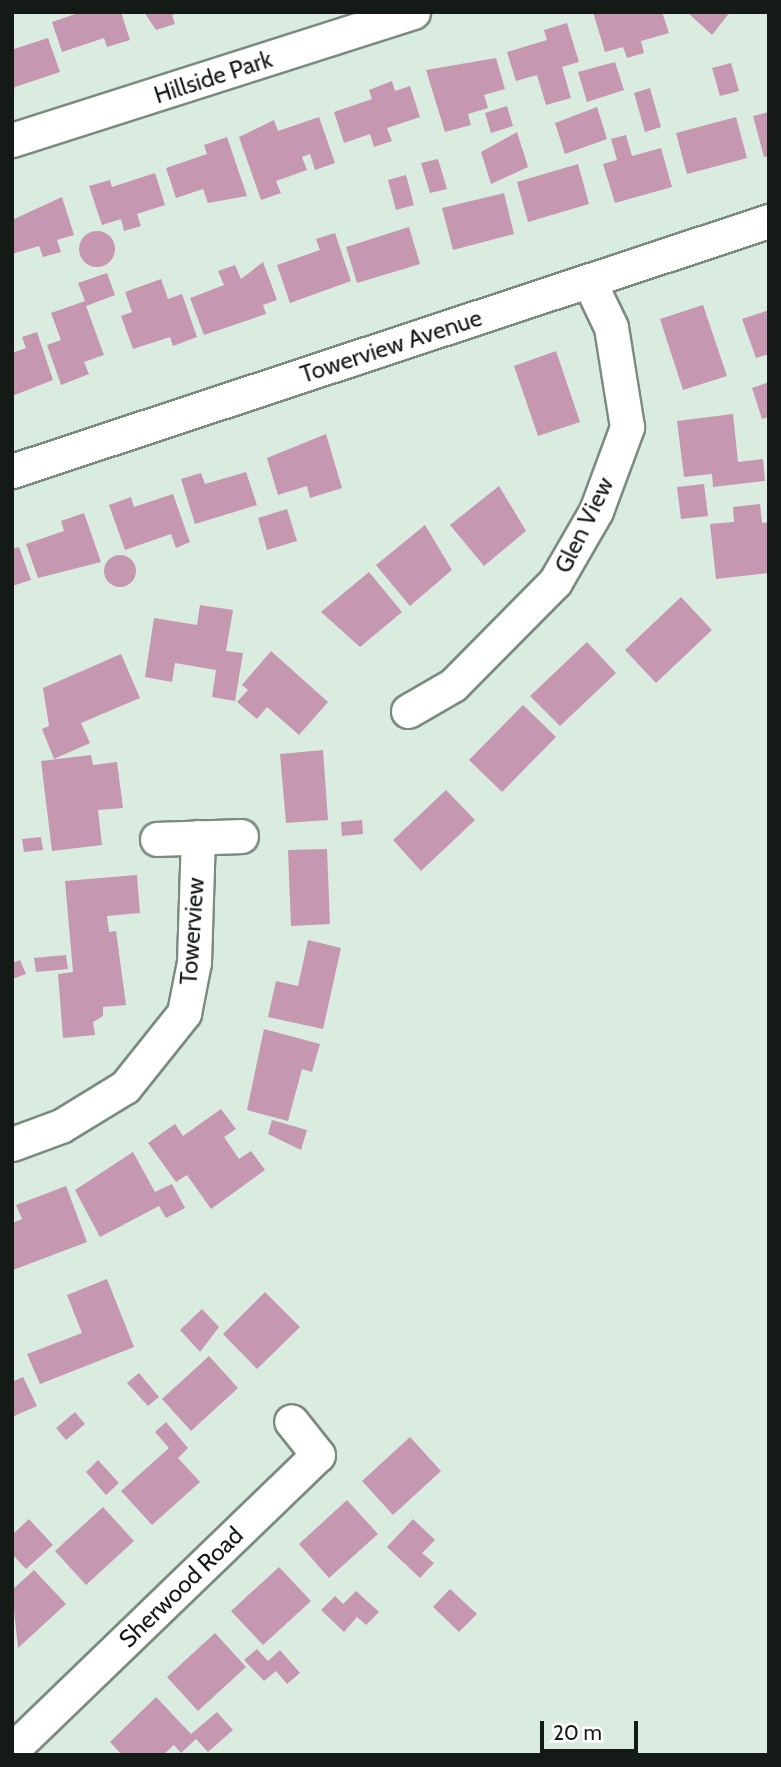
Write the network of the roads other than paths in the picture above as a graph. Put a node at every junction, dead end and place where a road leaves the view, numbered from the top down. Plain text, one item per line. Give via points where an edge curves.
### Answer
1 (414, 12) edge
2 (12, 140) edge
3 (769, 221) edge
4 (589, 281) junction
5 (12, 471) edge
6 (408, 712) dead end
7 (241, 836) dead end
8 (198, 837) junction
9 (157, 839) dead end
10 (12, 1144) edge
11 (291, 1421) dead end
12 (12, 1750) edge

1 - 2 street, Hillside Park
3 - 4 street, Towerview Avenue
4 - 5 street, Towerview Avenue
4 - 6 street, Glen View via 611,327 627,427 596,511 555,582 453,685
7 - 8 street
8 - 9 street
8 - 10 street, Towerview via 194,962 184,1013 125,1087 61,1126
11 - 12 street, Sherwood Road via 318,1455

